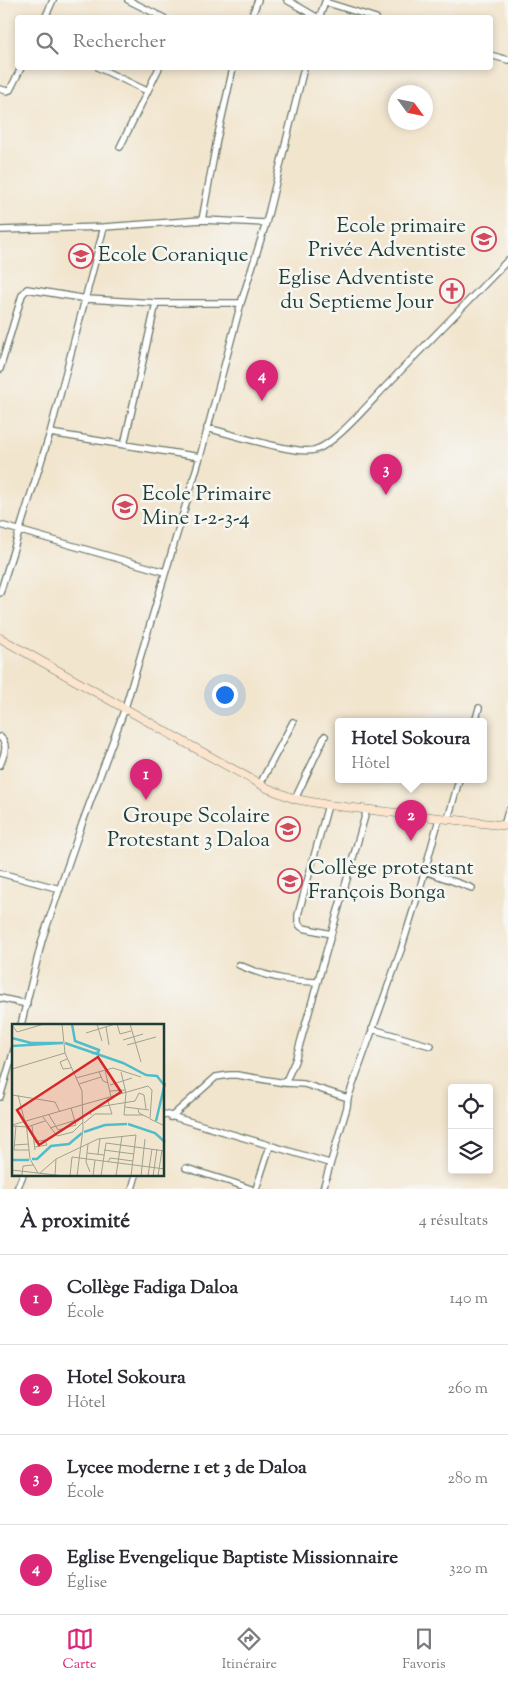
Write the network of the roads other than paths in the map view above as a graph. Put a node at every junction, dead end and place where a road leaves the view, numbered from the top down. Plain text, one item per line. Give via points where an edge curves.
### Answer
1 (53, 0) edge
2 (128, 0) edge
3 (258, 0) edge
4 (287, 0) edge
5 (326, 1) edge
6 (138, 2) edge
7 (46, 15) edge
8 (159, 15) edge
9 (252, 15) edge
10 (313, 15) edge
11 (319, 15) edge
12 (367, 15) edge
13 (493, 56) edge
14 (508, 60) edge
15 (19, 70) edge
16 (103, 70) edge
17 (158, 70) edge
18 (233, 70) edge
19 (304, 70) edge
20 (0, 89) edge
21 (147, 91) junction
22 (120, 147) dead end
23 (202, 220) junction
24 (266, 223) junction
25 (104, 227) junction
26 (0, 230) edge
27 (508, 260) edge
28 (87, 298) junction
29 (156, 303) junction
30 (241, 303) junction
31 (0, 368) edge
32 (207, 428) junction
33 (50, 433) junction
34 (124, 445) junction
35 (200, 457) junction
36 (0, 525) edge
37 (19, 531) junction
38 (165, 572) junction
39 (0, 593) edge
40 (0, 638) edge
41 (125, 708) junction
42 (479, 708) dead end
43 (476, 718) edge
44 (293, 722) dead end
45 (325, 736) dead end
46 (0, 737) edge
47 (0, 765) edge
48 (458, 783) edge
49 (260, 784) junction
50 (295, 799) junction
51 (328, 805) junction
52 (367, 809) junction
53 (508, 811) edge
54 (439, 818) junction
55 (448, 819) junction
56 (506, 826) edge
57 (425, 871) junction
58 (0, 873) edge
59 (472, 888) dead end
60 (60, 889) junction
61 (331, 934) junction
62 (239, 965) dead end
63 (316, 982) junction
64 (0, 998) edge
65 (27, 1004) junction
66 (21, 1024) edge
67 (372, 1030) junction
68 (431, 1046) dead end
69 (12, 1056) edge
70 (285, 1083) junction
71 (0, 1097) edge
72 (348, 1098) junction
73 (165, 1114) edge
74 (171, 1116) junction
75 (270, 1146) junction
76 (329, 1163) junction
77 (186, 1168) dead end
78 (23, 1176) edge
79 (136, 1176) edge
80 (233, 1186) edge
81 (17, 1189) edge
82 (132, 1189) edge
83 (250, 1189) edge
84 (256, 1189) edge
85 (323, 1189) edge

1 - 7 street
2 - 6 street
3 - 9 street
4 - 10 street
5 - 11 street
5 - 12 street
6 - 8 street
13 - 14 street
15 - 20 street via 10,90
16 - 21 street
17 - 21 street
18 - 23 street
19 - 24 street
21 - 22 street
23 - 24 street
23 - 25 street
24 - 30 street
25 - 26 street
25 - 28 street
27 - 32 street via 368,405 322,447 313,451 293,450
28 - 29 street
28 - 31 street via 31,289 24,291
28 - 33 street
29 - 30 street
29 - 34 street
30 - 32 street
32 - 35 street
33 - 34 street
33 - 37 street
34 - 35 street
35 - 38 street
36 - 37 street
37 - 38 street
37 - 39 street
38 - 41 street
40 - 41 street
41 - 49 street
41 - 60 street
42 - 43 street
44 - 49 street
45 - 50 street
46 - 47 street via 6,745
48 - 55 street
49 - 50 street
50 - 51 street
51 - 52 street
51 - 61 street via 298,923 303,928
52 - 54 street
52 - 61 street
53 - 56 street
54 - 55 street
54 - 57 street
55 - 56 street
57 - 59 street
57 - 67 street
58 - 60 street
60 - 65 street via 42,940
61 - 63 street
62 - 63 street via 289,981
63 - 70 street via 295,1061
64 - 65 street
65 - 66 street
67 - 68 street
67 - 72 street
69 - 71 street
70 - 72 street via 304,1084
70 - 74 street via 237,1075 216,1077
72 - 76 street
73 - 74 street
74 - 75 street
75 - 76 street
75 - 84 street
76 - 85 street
77 - 80 street
78 - 81 street
79 - 82 street
80 - 83 street

